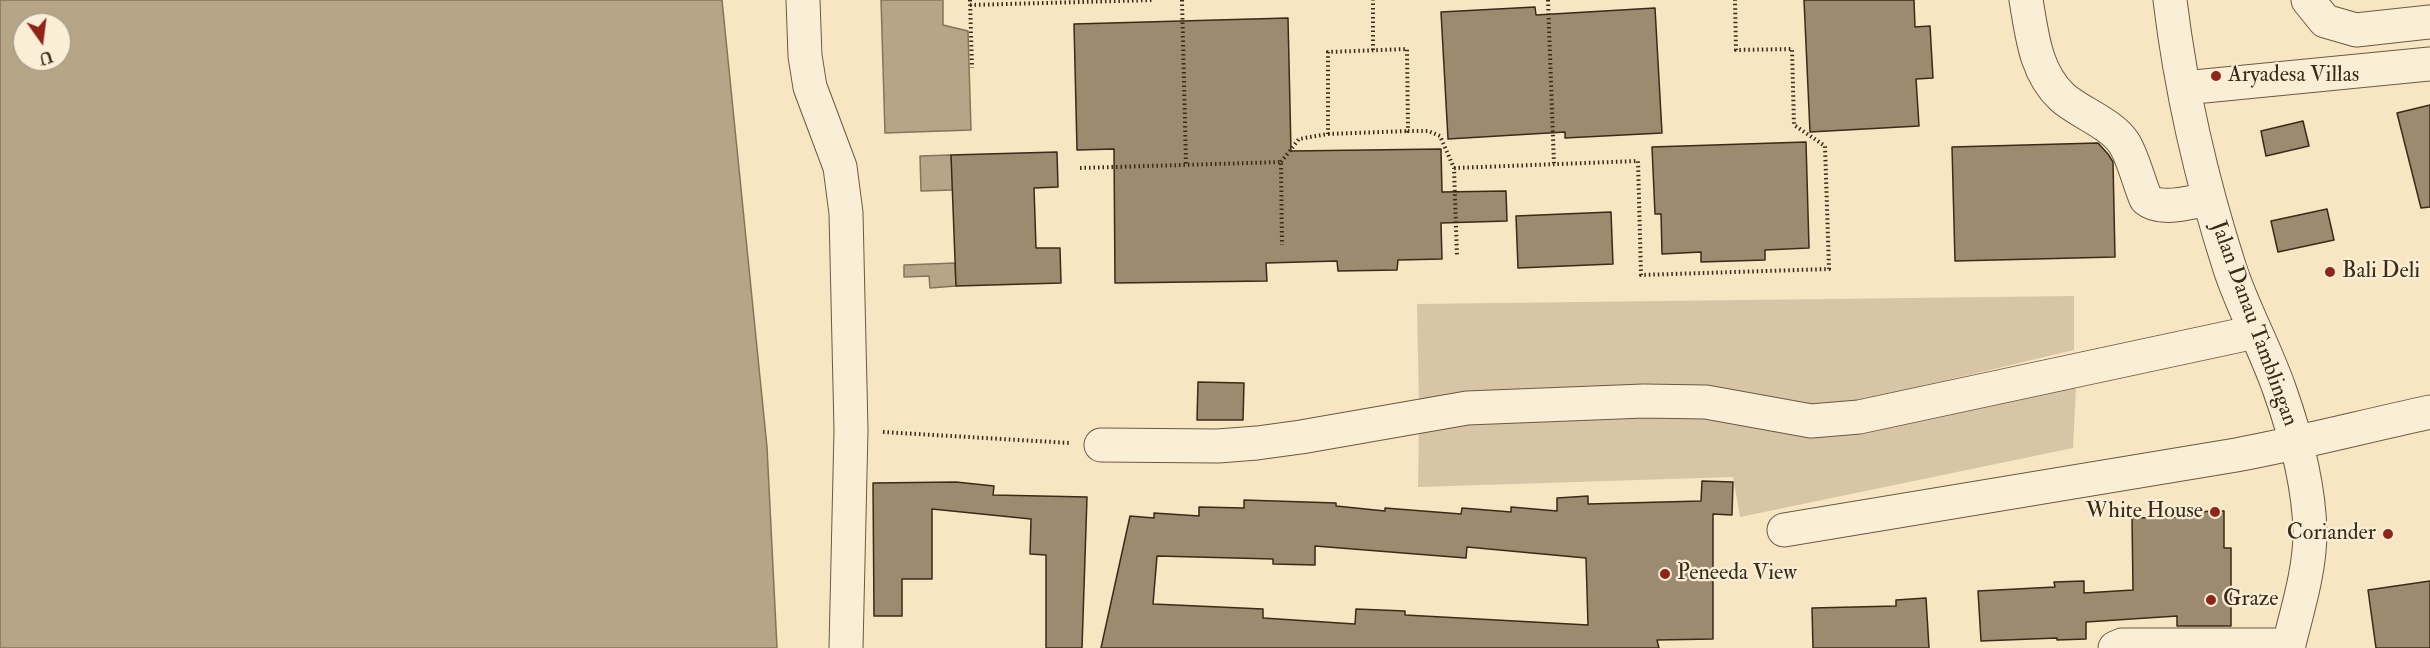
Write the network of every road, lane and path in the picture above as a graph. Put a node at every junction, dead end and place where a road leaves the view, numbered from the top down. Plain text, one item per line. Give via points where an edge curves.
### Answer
1 (803, 0) edge
2 (1154, 0) edge
3 (1182, 0) edge
4 (1373, 0) edge
5 (1548, 0) edge
6 (1735, 0) edge
7 (2026, 0) edge
8 (2170, 0) edge
9 (2308, 0) edge
10 (1051, 2) edge
11 (970, 3) edge
12 (2430, 22) edge
13 (1373, 50) junction
14 (2430, 63) edge
15 (972, 68) dead end
16 (2184, 88) junction
17 (1408, 131) junction
18 (1328, 134) junction
19 (1281, 162) junction
20 (1186, 164) junction
21 (1554, 165) junction
22 (1080, 168) dead end
23 (1454, 168) junction
24 (2209, 199) junction
25 (1282, 244) dead end
26 (1457, 256) dead end
27 (2255, 332) junction
28 (2430, 412) edge
29 (851, 430) junction
30 (2295, 444) junction
31 (1101, 445) joint
32 (1784, 530) dead end
33 (2289, 647) edge
34 (846, 648) edge
35 (2115, 648) edge

1 - 29 street via 804,56 810,87 840,167 846,213
2 - 10 path
3 - 20 path
4 - 13 path
5 - 21 path
6 - 21 path via 1736,50 1792,49 1794,125 1825,146 1828,269 1641,275 1638,161
7 - 24 street via 2035,56 2048,78 2062,97 2124,142 2146,199 2166,206
8 - 16 street, Jalan Danau Tamblingan
9 - 12 street via 2325,21 2356,30
10 - 11 path
11 - 15 path
13 - 17 path via 1407,49
13 - 18 path via 1328,52
14 - 16 street
16 - 24 street, Jalan Danau Tamblingan
17 - 18 path
17 - 23 path via 1428,131 1440,136
18 - 19 path via 1299,139
19 - 20 path
19 - 25 path
20 - 22 path
21 - 23 path
23 - 26 path
24 - 27 street, Jalan Danau Tamblingan
27 - 30 street, Jalan Danau Tamblingan via 2280,390
27 - 31 street via 1859,417 1811,421 1706,402 1644,401 1467,408 1257,443
28 - 30 street
29 - 31 path
29 - 34 street
30 - 32 street
30 - 33 street, Jalan Danau Tamblingan via 2308,498 2310,534
33 - 35 street

